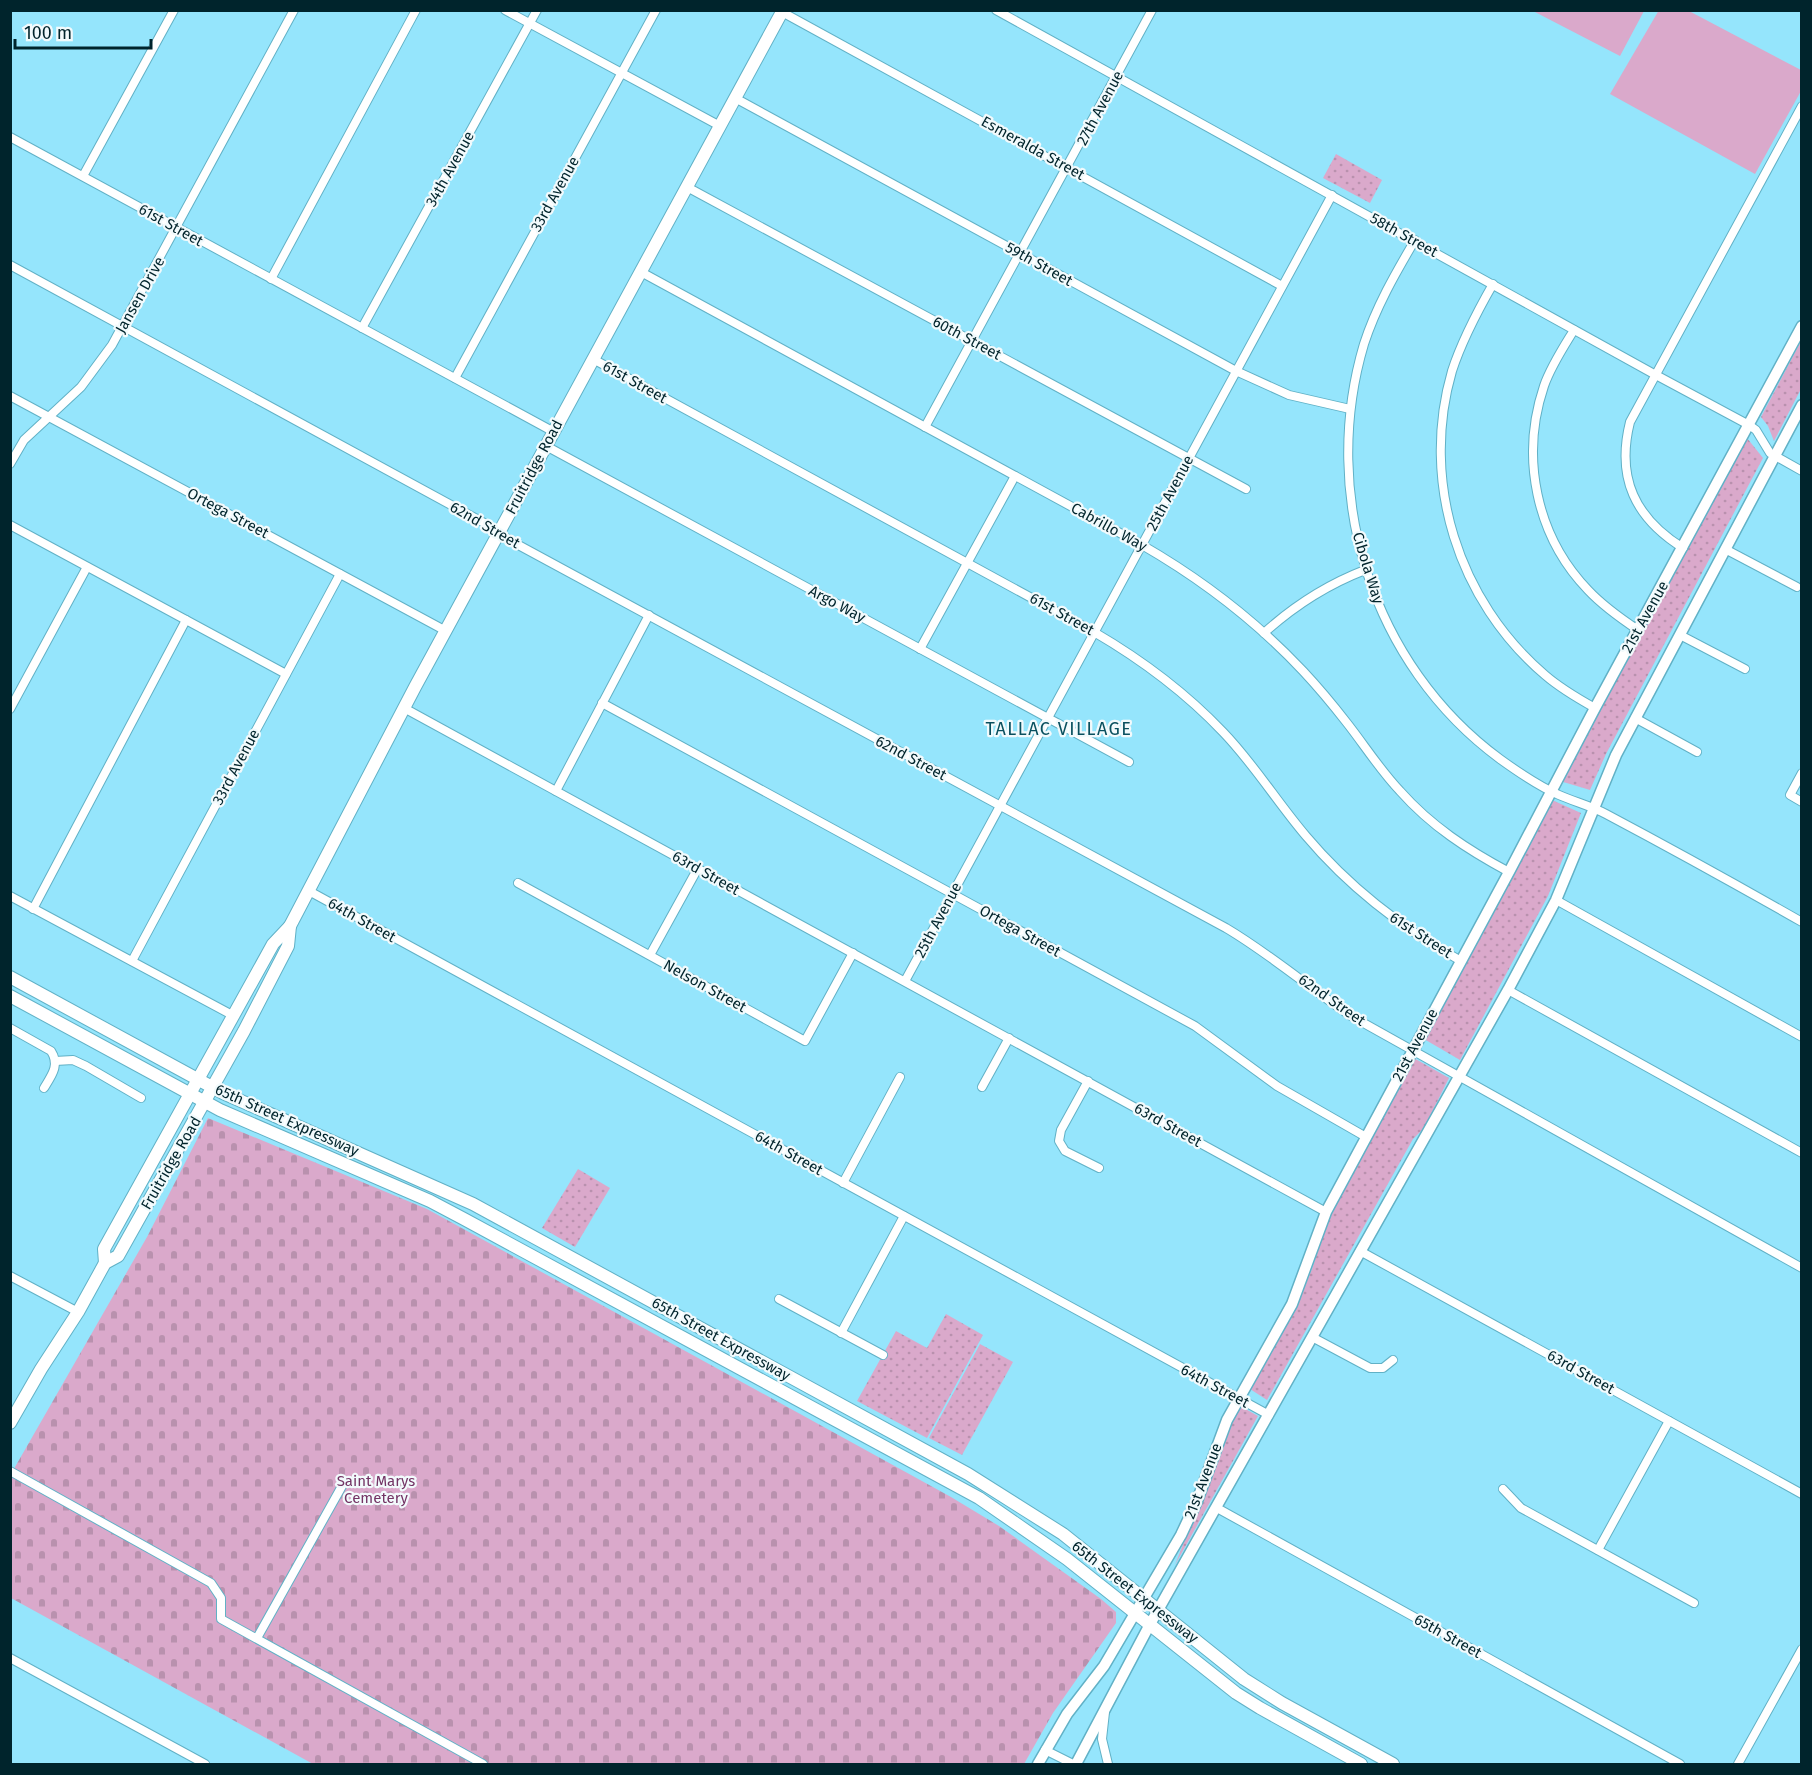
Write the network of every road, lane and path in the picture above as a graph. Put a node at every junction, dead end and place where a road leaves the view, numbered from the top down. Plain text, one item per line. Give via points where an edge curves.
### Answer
1 (174, 10) edge
2 (294, 10) edge
3 (416, 10) edge
4 (505, 10) edge
5 (537, 10) edge
6 (656, 10) edge
7 (996, 10) edge
8 (1152, 10) edge
9 (782, 11) edge
10 (530, 24) junction
11 (622, 74) junction
12 (1117, 76) junction
13 (735, 98) junction
14 (1802, 106) edge
15 (720, 126) junction
16 (10, 137) edge
17 (1068, 167) junction
18 (83, 177) junction
19 (687, 186) junction
20 (1332, 195) junction
21 (177, 228) junction
22 (1415, 240) junction
23 (1020, 253) junction
24 (10, 265) edge
25 (640, 272) junction
26 (271, 279) junction
27 (1493, 284) junction
28 (1282, 286) junction
29 (123, 326) junction
30 (1802, 326) edge
31 (362, 328) junction
32 (1574, 330) junction
33 (972, 341) junction
34 (593, 360) junction
35 (1236, 371) junction
36 (1654, 374) junction
37 (455, 378) junction
38 (10, 396) edge
39 (1802, 405) edge
40 (1350, 409) junction
41 (50, 417) junction
42 (1749, 424) junction
43 (925, 427) junction
44 (554, 432) junction
45 (546, 446) junction
46 (1775, 456) junction
47 (1189, 458) junction
48 (10, 464) edge
49 (1802, 471) edge
50 (1015, 476) junction
51 (1246, 489) dead end
52 (10, 525) edge
53 (499, 533) junction
54 (1142, 545) junction
55 (1683, 548) junction
56 (1725, 549) junction
57 (968, 563) junction
58 (87, 567) junction
59 (1365, 570) junction
60 (340, 574) junction
61 (1797, 587) dead end
62 (649, 615) junction
63 (186, 620) junction
64 (1638, 630) junction
65 (446, 631) junction
66 (1094, 632) junction
67 (1264, 633) junction
68 (1680, 635) junction
69 (920, 649) junction
70 (1745, 669) dead end
71 (286, 674) junction
72 (602, 703) junction
73 (404, 708) junction
74 (1595, 708) junction
75 (10, 709) edge
76 (1047, 718) junction
77 (1635, 718) junction
78 (1697, 752) dead end
79 (1129, 762) dead end
80 (1802, 773) edge
81 (556, 791) junction
82 (1550, 791) junction
83 (1802, 801) edge
84 (1000, 806) junction
85 (1595, 808) junction
86 (698, 868) junction
87 (1509, 872) junction
88 (518, 884) dead end
89 (309, 891) junction
90 (952, 894) junction
91 (10, 896) edge
92 (1556, 900) junction
93 (33, 909) junction
94 (1802, 922) edge
95 (290, 926) junction
96 (853, 953) junction
97 (650, 956) junction
98 (1461, 961) junction
99 (132, 962) junction
100 (10, 977) edge
101 (905, 981) junction
102 (1509, 990) junction
103 (10, 996) edge
104 (234, 1016) junction
105 (10, 1028) edge
106 (1802, 1037) edge
107 (1009, 1038) junction
108 (1412, 1050) junction
109 (55, 1061) junction
110 (900, 1077) dead end
111 (1460, 1077) junction
112 (199, 1080) junction
113 (1088, 1082) junction
114 (44, 1088) dead end
115 (213, 1088) junction
116 (982, 1088) dead end
117 (191, 1095) junction
118 (141, 1098) dead end
119 (205, 1102) junction
120 (1366, 1137) junction
121 (1802, 1153) edge
122 (1099, 1168) dead end
123 (843, 1183) junction
124 (1326, 1212) junction
125 (904, 1216) junction
126 (1360, 1251) junction
127 (105, 1263) junction
128 (1802, 1268) edge
129 (10, 1276) edge
130 (779, 1299) dead end
131 (78, 1312) junction
132 (842, 1333) junction
133 (1312, 1337) junction
134 (883, 1355) dead end
135 (1393, 1359) dead end
136 (1238, 1399) junction
137 (1269, 1415) junction
138 (1669, 1421) junction
139 (10, 1424) edge
140 (10, 1471) edge
141 (342, 1486) dead end
142 (1503, 1489) dead end
143 (1802, 1494) edge
144 (1217, 1508) junction
145 (1598, 1550) junction
146 (1143, 1598) junction
147 (1694, 1603) dead end
148 (1158, 1610) junction
149 (1134, 1613) junction
150 (1149, 1626) junction
151 (256, 1638) junction
152 (1802, 1649) edge
153 (10, 1658) edge
154 (1105, 1712) junction
155 (1045, 1750) junction
156 (195, 1762) edge
157 (205, 1764) edge
158 (483, 1764) edge
159 (1038, 1764) edge
160 (1075, 1764) edge
161 (1108, 1764) edge
162 (1361, 1764) edge
163 (1393, 1764) edge
164 (1680, 1764) edge
165 (1738, 1764) edge

1 - 18 street
2 - 21 street, Jansen Drive
3 - 26 street
4 - 10 street
5 - 10 street, 34th Avenue
6 - 11 street, 33rd Avenue
7 - 12 street, 58th Street
8 - 12 street, 27th Avenue
9 - 13 main road, Fruitridge Road
9 - 17 street, Esmeralda Street
10 - 11 street
10 - 31 street, 34th Avenue
11 - 15 street
11 - 37 street, 33rd Avenue
12 - 17 street, 27th Avenue
12 - 20 street, 58th Street
13 - 15 main road, Fruitridge Road
13 - 23 street, 59th Street
14 - 36 street
15 - 19 main road, Fruitridge Road
16 - 18 street, 61st Street
17 - 23 street, 27th Avenue
17 - 28 street, Esmeralda Street
18 - 21 street, 61st Street
19 - 25 main road, Fruitridge Road
19 - 33 street, 60th Street
20 - 22 street, 58th Street
20 - 28 street, 25th Avenue
21 - 26 street, 61st Street
21 - 29 street, Jansen Drive
22 - 27 street, 58th Street
22 - 40 street, Cibola Way via 1376,312
23 - 33 street, 27th Avenue
23 - 35 street, 59th Street
24 - 29 street, 62nd Street
25 - 34 main road, Fruitridge Road
25 - 43 street, Cabrillo Way
26 - 31 street, 61st Street
27 - 32 street, 58th Street
27 - 74 street via 1461,347 1446,395 1441,471 1449,521 1467,573 1507,637 1546,676
28 - 35 street, 25th Avenue
29 - 41 street, Jansen Drive via 96,369
29 - 53 street, 62nd Street
30 - 42 street, 21st Avenue
31 - 37 street, 61st Street
32 - 36 street, 58th Street
32 - 64 street via 1554,363 1539,405 1533,456 1538,497 1549,533 1572,572 1600,602
33 - 43 street, 27th Avenue
33 - 47 street, 60th Street
34 - 44 main road, Fruitridge Road
34 - 57 street, 61st Street
35 - 40 street, 59th Street via 1289,395
35 - 47 street, 25th Avenue
36 - 42 street, 58th Street
36 - 55 street via 1630,422 1625,466 1631,490 1644,515 1664,536
37 - 44 street, 61st Street
38 - 41 street, Ortega Street
39 - 46 street, 21st Avenue
40 - 59 street, Cibola Way via 1349,488
41 - 48 street, Jansen Drive via 24,440
41 - 60 street, Ortega Street
42 - 46 street, 58th Street
42 - 55 street, 21st Avenue
43 - 50 street, Cabrillo Way
44 - 45 main road, Fruitridge Road
45 - 53 main road, Fruitridge Road
45 - 69 street, Argo Way
46 - 49 street, 58th Street
46 - 56 street, 21st Avenue
47 - 51 street, 60th Street
47 - 54 street, 25th Avenue
50 - 54 street, Cabrillo Way
50 - 57 street
52 - 58 street
53 - 62 street, 62nd Street
53 - 65 main road, Fruitridge Road
54 - 66 street, 25th Avenue
54 - 67 street, Cabrillo Way via 1214,592
55 - 64 street, 21st Avenue
56 - 61 street
56 - 68 street, 21st Avenue
57 - 66 street, 61st Street
57 - 69 street
58 - 63 street
58 - 75 street
59 - 67 street via 1302,601
59 - 82 street, Cibola Way via 1397,642 1436,699 1498,758
60 - 65 street, Ortega Street
60 - 71 street, 33rd Avenue
62 - 72 street
62 - 84 street, 62nd Street
63 - 71 street
63 - 93 street
64 - 74 street, 21st Avenue
65 - 73 main road, Fruitridge Road
66 - 76 street, 25th Avenue
66 - 98 street, 61st Street via 1140,661 1198,707 1248,761 1308,838 1364,894 1427,942
67 - 87 street, Cabrillo Way via 1325,695 1412,804 1449,836
68 - 70 street
68 - 77 street, 21st Avenue
69 - 76 street, Argo Way
71 - 99 street, 33rd Avenue
72 - 81 street
72 - 90 street, Ortega Street
73 - 81 street, 63rd Street
73 - 89 main road, Fruitridge Road
74 - 82 street, 21st Avenue
76 - 79 street, Argo Way
76 - 84 street, 25th Avenue
77 - 78 street
77 - 85 street, 21st Avenue
80 - 83 street via 1790,795
81 - 86 street, 63rd Street
82 - 85 street, Cibola Way
82 - 87 street, 21st Avenue
84 - 90 street, 25th Avenue
84 - 108 street, 62nd Street via 1251,943 1351,1016
85 - 92 street, 21st Avenue
85 - 94 street
86 - 96 street, 63rd Street
86 - 97 street
87 - 98 street, 21st Avenue
88 - 97 street, Nelson Street
89 - 95 main road, Fruitridge Road
89 - 123 street, 64th Street
90 - 101 street, 25th Avenue
90 - 120 street, Ortega Street via 1195,1026 1277,1086
91 - 93 street
92 - 102 street, 21st Avenue
92 - 106 street
93 - 99 street
95 - 104 main road, Fruitridge Road via 273,944
95 - 115 main road, Fruitridge Road via 288,946
96 - 97 street, Nelson Street via 806,1041
96 - 101 street, 63rd Street
98 - 108 street, 21st Avenue
99 - 104 street
100 - 112 main road, 65th Street Expressway
101 - 107 street, 63rd Street
102 - 111 street, 21st Avenue
102 - 121 street
103 - 117 main road, 65th Street Expressway
104 - 112 main road, Fruitridge Road
105 - 109 street via 51,1051
107 - 113 street, 63rd Street
107 - 116 street
108 - 111 street, 62nd Street
108 - 120 street, 21st Avenue
109 - 114 street via 55,1070
109 - 118 street via 73,1060
110 - 123 street
111 - 126 street, 21st Avenue
111 - 128 street, 62nd Street
112 - 115 main road, 65th Street Expressway
112 - 117 main road, Fruitridge Road
113 - 122 street via 1061,1130 1059,1141 1065,1151
113 - 124 street, 63rd Street
115 - 119 main road, Fruitridge Road
115 - 146 main road, 65th Street Expressway via 473,1204 947,1462 1063,1534
117 - 119 main road, 65th Street Expressway
117 - 127 main road, Fruitridge Road via 104,1249
119 - 127 main road, Fruitridge Road via 118,1256
119 - 149 main road, 65th Street Expressway via 464,1219 979,1498 1067,1559
120 - 124 street, 21st Avenue
123 - 125 street, 64th Street
124 - 136 street, 21st Avenue via 1292,1304
125 - 132 street
125 - 136 street, 64th Street
126 - 133 street, 21st Avenue
126 - 138 street, 63rd Street
127 - 131 main road, Fruitridge Road
129 - 131 street
130 - 132 street
131 - 139 main road, Fruitridge Road
132 - 134 street
133 - 135 street via 1370,1368 1383,1368
133 - 137 street, 21st Avenue
136 - 137 street, 64th Street
136 - 146 street, 21st Avenue via 1181,1535
137 - 144 street, 21st Avenue
138 - 143 street, 63rd Street
138 - 145 street
140 - 151 street via 211,1583 221,1598 221,1619
141 - 151 street
142 - 145 street via 1521,1508
144 - 148 street, 21st Avenue
144 - 164 street, 65th Street
145 - 147 street
146 - 148 main road, 65th Street Expressway
146 - 149 street, 21st Avenue
148 - 150 street, 21st Avenue
148 - 163 main road, 65th Street Expressway via 1244,1679
149 - 150 main road, 65th Street Expressway
149 - 155 street, 21st Avenue via 1104,1666
150 - 154 street, 21st Avenue
150 - 162 main road, 65th Street Expressway via 1236,1693
151 - 158 street
152 - 165 street
153 - 156 street
154 - 160 street, 21st Avenue
154 - 161 street via 1102,1739
155 - 159 street, 21st Avenue
155 - 160 street
156 - 157 street

